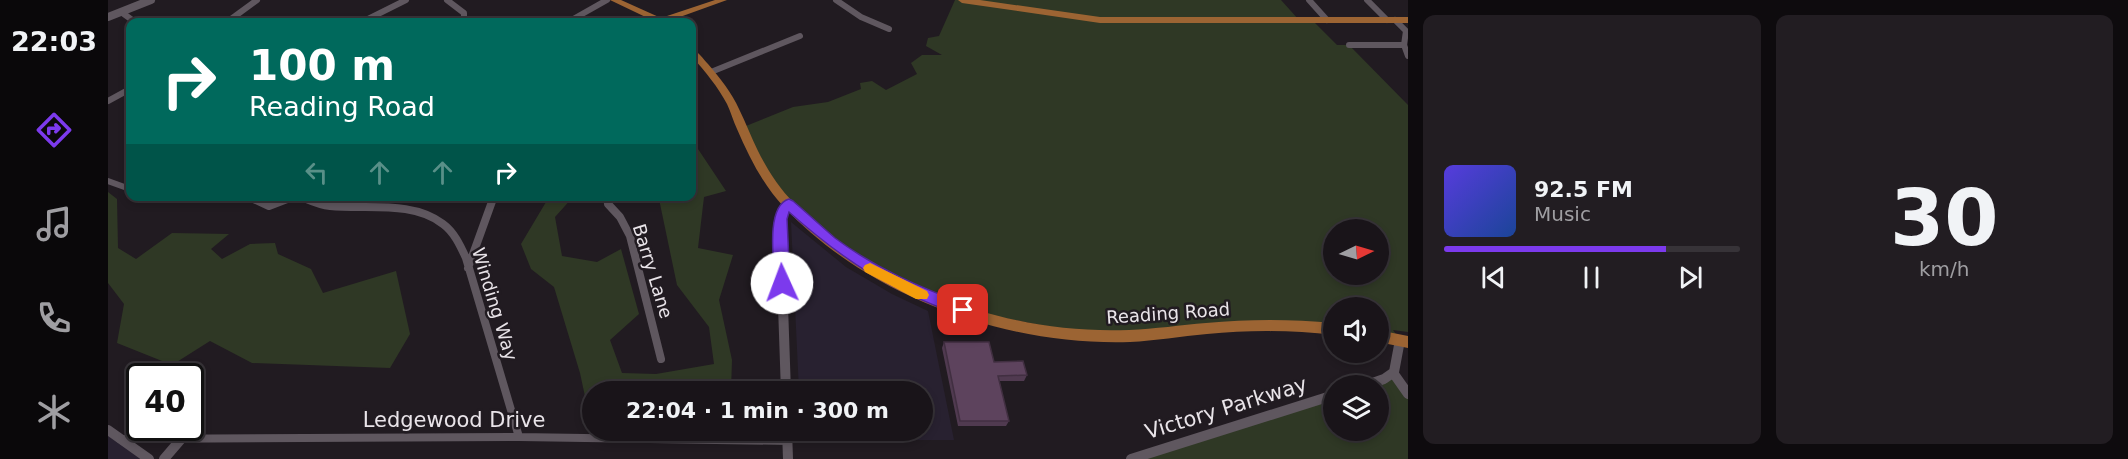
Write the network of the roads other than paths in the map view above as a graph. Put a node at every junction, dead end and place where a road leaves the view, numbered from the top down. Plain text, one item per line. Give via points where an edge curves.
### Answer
1 (151, 0) edge
2 (257, 0) edge
3 (405, 0) edge
4 (447, 0) edge
5 (607, 0) edge
6 (614, 0) edge
7 (723, 0) edge
8 (836, 0) edge
9 (962, 0) edge
10 (1309, 0) edge
11 (1367, 0) edge
12 (121, 12) junction
13 (108, 17) edge
14 (129, 18) edge
15 (231, 18) edge
16 (370, 18) edge
17 (464, 18) edge
18 (575, 18) edge
19 (652, 18) edge
20 (672, 18) edge
21 (1327, 20) junction
22 (1391, 20) junction
23 (1408, 20) edge
24 (889, 29) dead end
25 (800, 36) dead end
26 (1349, 45) dead end
27 (1404, 45) junction
28 (696, 56) edge
29 (1408, 56) edge
30 (711, 72) junction
31 (126, 91) edge
32 (108, 101) edge
33 (108, 181) edge
34 (126, 188) edge
35 (258, 201) edge
36 (283, 201) edge
37 (312, 201) edge
38 (372, 201) edge
39 (493, 201) edge
40 (608, 201) edge
41 (789, 204) junction
42 (370, 206) junction
43 (468, 268) junction
44 (1323, 328) edge
45 (1389, 338) edge
46 (1404, 341) edge
47 (661, 359) dead end
48 (1394, 374) junction
49 (1389, 376) edge
50 (786, 381) edge
51 (1408, 394) edge
52 (1323, 398) edge
53 (108, 430) edge
54 (519, 437) junction
55 (204, 438) edge
56 (582, 438) edge
57 (120, 439) junction
58 (126, 439) edge
59 (179, 441) edge
60 (787, 441) edge
61 (149, 459) edge
62 (164, 459) edge
63 (788, 459) edge
64 (1131, 459) edge

1 - 12 street
2 - 15 street
3 - 16 street
4 - 17 street via 464,13
5 - 18 street
6 - 19 main road
7 - 20 main road
8 - 24 street
9 - 21 main road via 1100,20
10 - 21 street
11 - 22 street
12 - 13 street
12 - 14 street
21 - 22 main road
22 - 23 main road
22 - 27 street via 1406,32
25 - 30 street
26 - 27 street
27 - 29 street
28 - 30 main road, Reading Road
30 - 41 main road, Reading Road via 733,106 754,156
31 - 32 street
33 - 34 street
35 - 36 street, Winding Way via 269,206
37 - 42 street, Winding Way via 327,206
38 - 42 street
39 - 43 street
40 - 47 street, Barry Lane via 630,236
41 - 44 main road, Reading Road via 845,252 901,285 963,310 1029,327 1096,336 1251,325
41 - 50 street via 780,219
42 - 43 street, Winding Way via 405,208 438,220 459,240
43 - 54 street, Winding Way
45 - 46 main road
46 - 48 street
48 - 49 street
48 - 51 street
52 - 64 street, Victory Parkway
53 - 57 street
54 - 55 street, Ledgewood Drive
54 - 56 street, Ledgewood Drive
57 - 58 street, Ledgewood Drive
57 - 61 street
59 - 62 street
60 - 63 street

